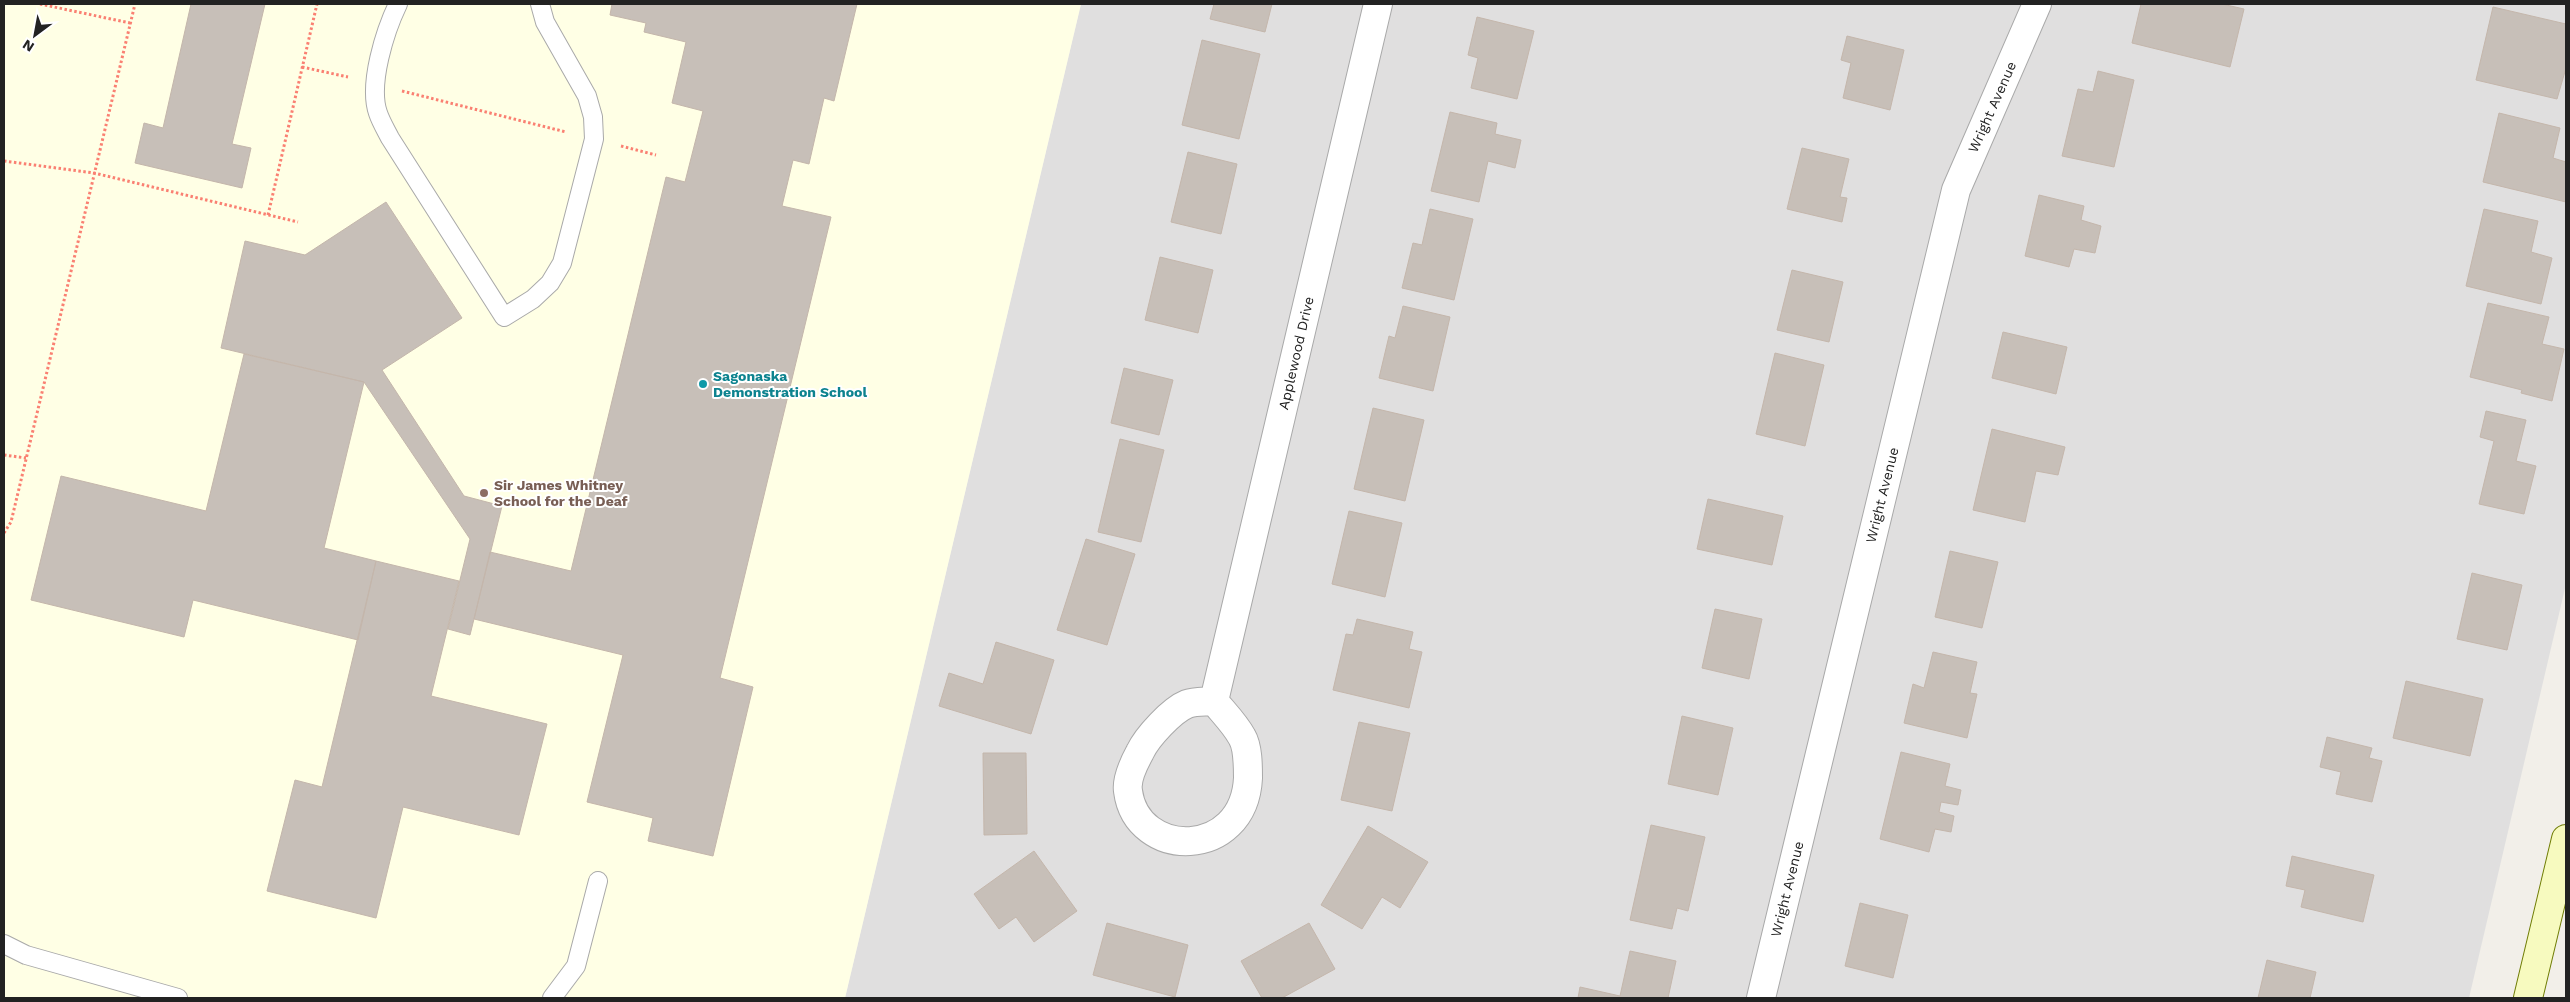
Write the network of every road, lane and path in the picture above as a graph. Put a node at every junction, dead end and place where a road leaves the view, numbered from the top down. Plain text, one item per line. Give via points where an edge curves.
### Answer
1 (40, 4) edge
2 (135, 4) edge
3 (317, 4) edge
4 (398, 4) edge
5 (540, 4) edge
6 (1378, 4) edge
7 (2037, 4) edge
8 (130, 23) junction
9 (302, 66) junction
10 (375, 84) junction
11 (594, 139) junction
12 (656, 155) dead end
13 (4, 161) edge
14 (94, 172) junction
15 (268, 214) junction
16 (298, 222) dead end
17 (4, 455) edge
18 (26, 458) junction
19 (4, 533) edge
20 (1214, 701) junction
21 (2566, 839) edge
22 (598, 881) dead end
23 (4, 944) edge
24 (178, 998) edge
25 (552, 998) edge
26 (1761, 998) edge
27 (2528, 998) edge

1 - 8 path
2 - 8 path
3 - 9 path
4 - 10 lane via 390,22
5 - 11 lane via 546,22 586,96 593,118
6 - 20 street, Applewood Drive
7 - 26 street, Wright Avenue via 1956,190
8 - 14 path
9 - 10 path
9 - 15 path
10 - 11 path
10 - 11 lane via 378,112 390,138 504,317 533,299 550,283 562,263
11 - 12 path
13 - 14 path
14 - 15 path
14 - 18 path
15 - 16 path
17 - 18 path
18 - 19 path via 10,522
20 - 20 street via 1187,704 1164,722 1143,745 1132,768 1127,790 1136,818 1165,839 1191,842 1216,835 1236,819 1247,795 1248,767 1243,738
21 - 27 street
22 - 25 lane via 576,966
23 - 24 lane via 26,955

